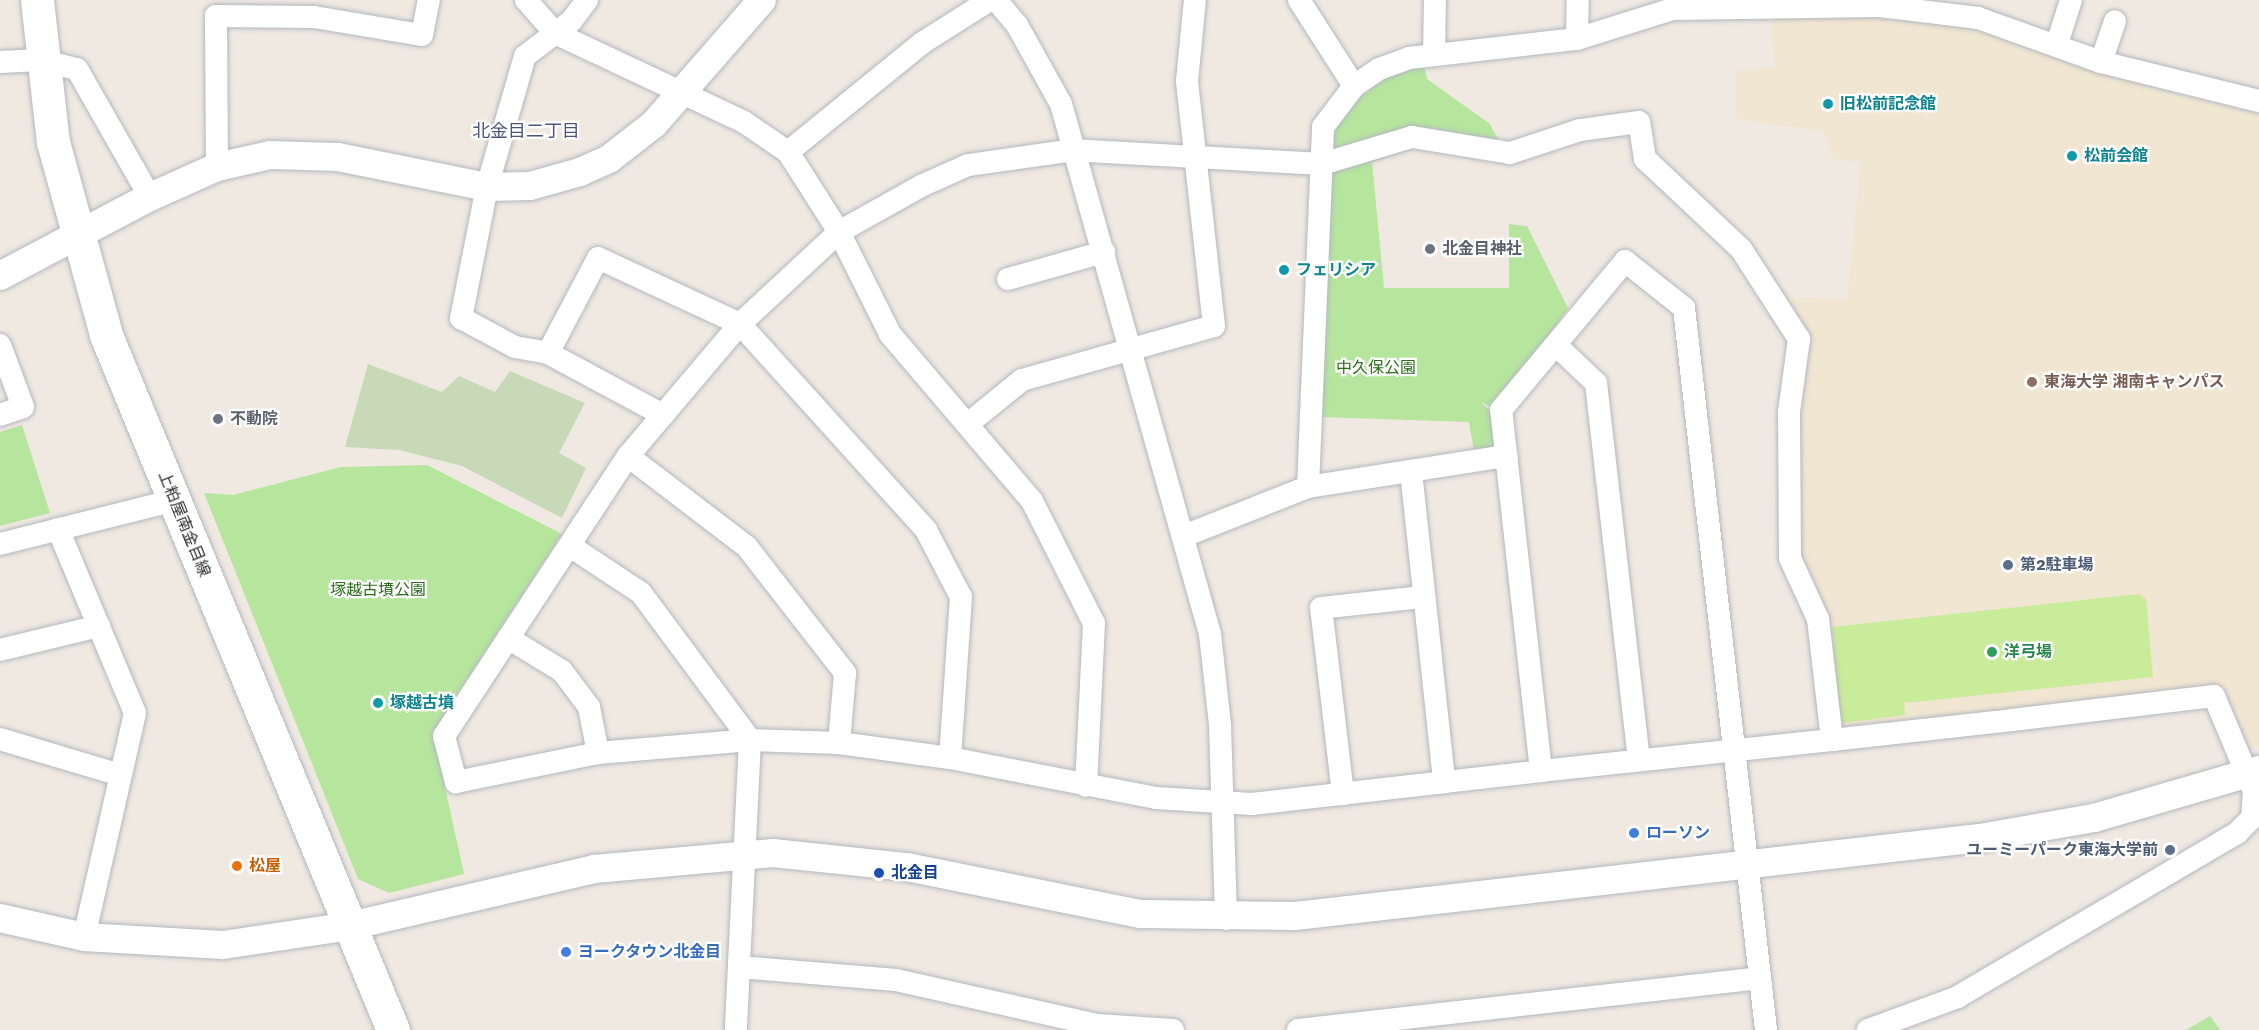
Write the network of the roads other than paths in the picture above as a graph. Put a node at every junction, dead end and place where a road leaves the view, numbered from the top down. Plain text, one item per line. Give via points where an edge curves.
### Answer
1 (37, 0) edge
2 (429, 0) edge
3 (526, 0) edge
4 (586, 0) edge
5 (762, 0) edge
6 (990, 0) edge
7 (996, 0) edge
8 (1195, 0) edge
9 (1299, 0) edge
10 (1436, 0) edge
11 (1578, 0) edge
12 (2070, 0) edge
13 (1978, 9) edge
14 (2115, 21) dead end
15 (555, 33) junction
16 (1577, 39) junction
17 (2057, 44) junction
18 (1434, 55) junction
19 (40, 60) junction
20 (0, 62) edge
21 (2101, 62) junction
22 (1354, 86) junction
23 (682, 92) junction
24 (2259, 101) edge
25 (1074, 150) junction
26 (788, 152) junction
27 (1196, 159) junction
28 (1322, 164) junction
29 (217, 168) junction
30 (487, 187) junction
31 (150, 197) junction
32 (839, 232) junction
33 (76, 237) junction
34 (1104, 252) junction
35 (0, 276) edge
36 (1008, 279) dead end
37 (740, 324) junction
38 (0, 345) edge
39 (1556, 345) junction
40 (1131, 349) junction
41 (548, 353) junction
42 (0, 415) edge
43 (663, 415) junction
44 (969, 423) junction
45 (628, 456) junction
46 (1506, 456) junction
47 (1411, 471) junction
48 (1308, 487) junction
49 (175, 500) junction
50 (58, 529) junction
51 (1184, 536) junction
52 (0, 544) edge
53 (570, 546) junction
54 (1422, 597) junction
55 (99, 626) junction
56 (508, 638) junction
57 (0, 650) edge
58 (0, 739) edge
59 (750, 740) junction
60 (1832, 741) junction
61 (839, 743) junction
62 (1734, 750) junction
63 (598, 753) junction
64 (950, 758) junction
65 (1639, 760) junction
66 (1541, 771) junction
67 (2254, 772) edge
68 (120, 775) junction
69 (1444, 782) junction
70 (1086, 786) junction
71 (1342, 794) junction
72 (1223, 802) junction
73 (746, 853) junction
74 (1748, 865) junction
75 (0, 918) edge
76 (1226, 919) junction
77 (350, 926) junction
78 (84, 937) junction
79 (739, 967) junction
80 (1760, 978) junction
81 (393, 1030) edge
82 (736, 1030) edge
83 (1159, 1030) edge
84 (1173, 1030) edge
85 (1298, 1030) edge
86 (1766, 1030) edge
87 (1868, 1030) edge

1 - 19 main road, 上粕屋南金目線
2 - 29 street via 422,35 314,17 216,16
3 - 15 street
4 - 15 street
5 - 23 street
6 - 26 street via 922,43
7 - 25 street via 1017,26 1061,104
8 - 27 street via 1186,81
9 - 22 street
10 - 18 street
11 - 16 street
12 - 17 street
13 - 16 street via 1717,7 1635,18
13 - 17 street
14 - 21 street
15 - 23 street
15 - 30 street via 525,56
16 - 18 street
17 - 21 street
18 - 22 street via 1378,69
19 - 20 street
19 - 31 street via 68,63 82,75
19 - 33 main road, 上粕屋南金目線
21 - 24 street
22 - 28 street via 1323,127
23 - 26 street via 744,122
23 - 30 street via 654,124 609,159 530,186
25 - 27 street
25 - 32 street via 968,165
25 - 34 street
26 - 32 street
27 - 28 street
27 - 40 street via 1214,326
28 - 48 street
28 - 60 street via 1412,137 1510,153 1581,130 1639,122 1645,159 1741,249 1799,339 1789,412 1790,558 1818,619
29 - 30 street via 305,153
29 - 31 street
30 - 41 street via 461,318 515,347
31 - 33 street
32 - 37 street
32 - 44 street via 890,334
33 - 35 street
33 - 49 main road, 上粕屋南金目線 via 106,335
34 - 36 street
34 - 40 street
37 - 41 street via 598,258
37 - 43 street
37 - 64 street via 926,530 961,597
38 - 42 street via 23,407
39 - 46 street via 1501,410
39 - 62 street via 1624,261 1684,308
39 - 65 street via 1596,383
40 - 44 street via 1022,380
40 - 51 street
41 - 43 street
43 - 45 street
44 - 70 street via 1032,501 1094,623
45 - 53 street
45 - 61 street via 747,547 845,673
46 - 47 street
46 - 66 street
47 - 48 street
47 - 54 street
48 - 51 street
49 - 50 street
49 - 77 main road, 上粕屋南金目線
50 - 52 street
50 - 55 street
51 - 72 street via 1210,634
53 - 56 street
53 - 59 street via 641,593
54 - 69 street
54 - 71 street via 1322,608
55 - 57 street
55 - 68 street via 135,713
56 - 63 street via 562,671 589,707
56 - 63 street via 444,736 456,782
58 - 68 street
59 - 61 street
59 - 63 street
59 - 73 street
60 - 62 street
60 - 67 street via 2214,696
61 - 64 street
62 - 65 street
62 - 74 street
64 - 70 street
65 - 66 street
66 - 69 street
67 - 74 street via 2059,824
67 - 87 street via 2256,806 2237,833 1958,997
68 - 78 street
69 - 71 street
70 - 72 street
71 - 72 street via 1252,804
72 - 76 street
73 - 76 street via 907,867 1096,907
73 - 77 street via 594,869
73 - 79 street
74 - 76 street via 1295,916
74 - 80 street
75 - 78 street
77 - 78 street via 223,945
77 - 81 main road, 上粕屋南金目線
79 - 82 street
79 - 83 street via 896,980 1097,1024
80 - 85 street
80 - 86 street
83 - 84 street

